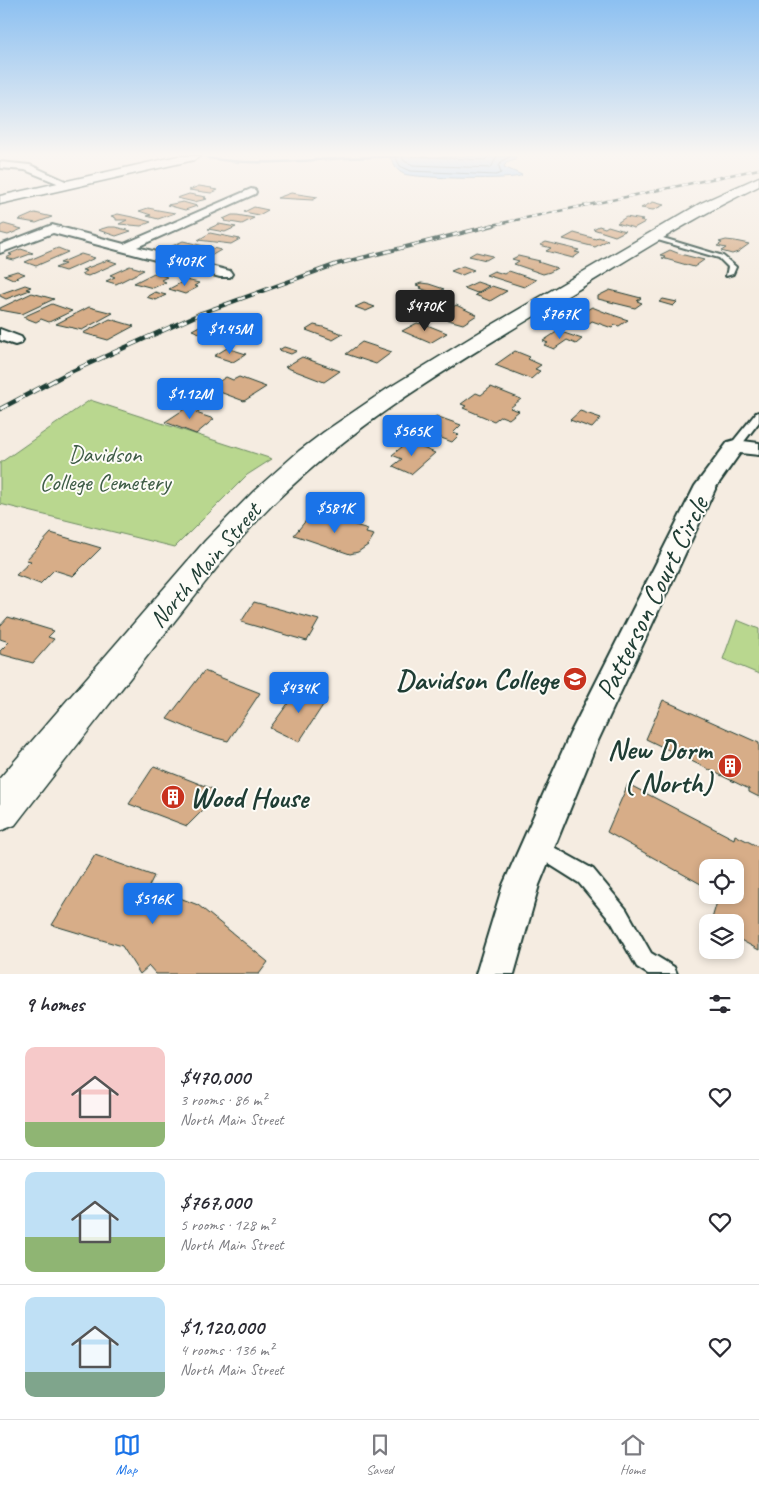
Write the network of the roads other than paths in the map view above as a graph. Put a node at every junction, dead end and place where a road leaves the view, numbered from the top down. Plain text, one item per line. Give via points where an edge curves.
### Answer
1 (230, 201) edge
2 (716, 201) edge
3 (654, 237) junction
4 (125, 248) junction
5 (0, 249) edge
6 (225, 274) dead end
7 (729, 274) dead end
8 (0, 334) edge
9 (15, 340) dead end
10 (759, 416) edge
11 (747, 448) edge
12 (0, 810) edge
13 (538, 847) junction
14 (496, 974) edge
15 (668, 974) edge

1 - 4 street
2 - 3 main road, North Main Street
3 - 7 lane via 721,257 732,267
3 - 12 main road, North Main Street via 422,376 308,456 216,548
4 - 5 street via 52,229
4 - 6 street
8 - 9 street
10 - 11 lane
11 - 13 street, Patterson Court Circle via 715,472 698,502 581,744
13 - 14 street, Patterson Court Circle via 522,885
13 - 15 lane via 586,876 620,916 644,960

